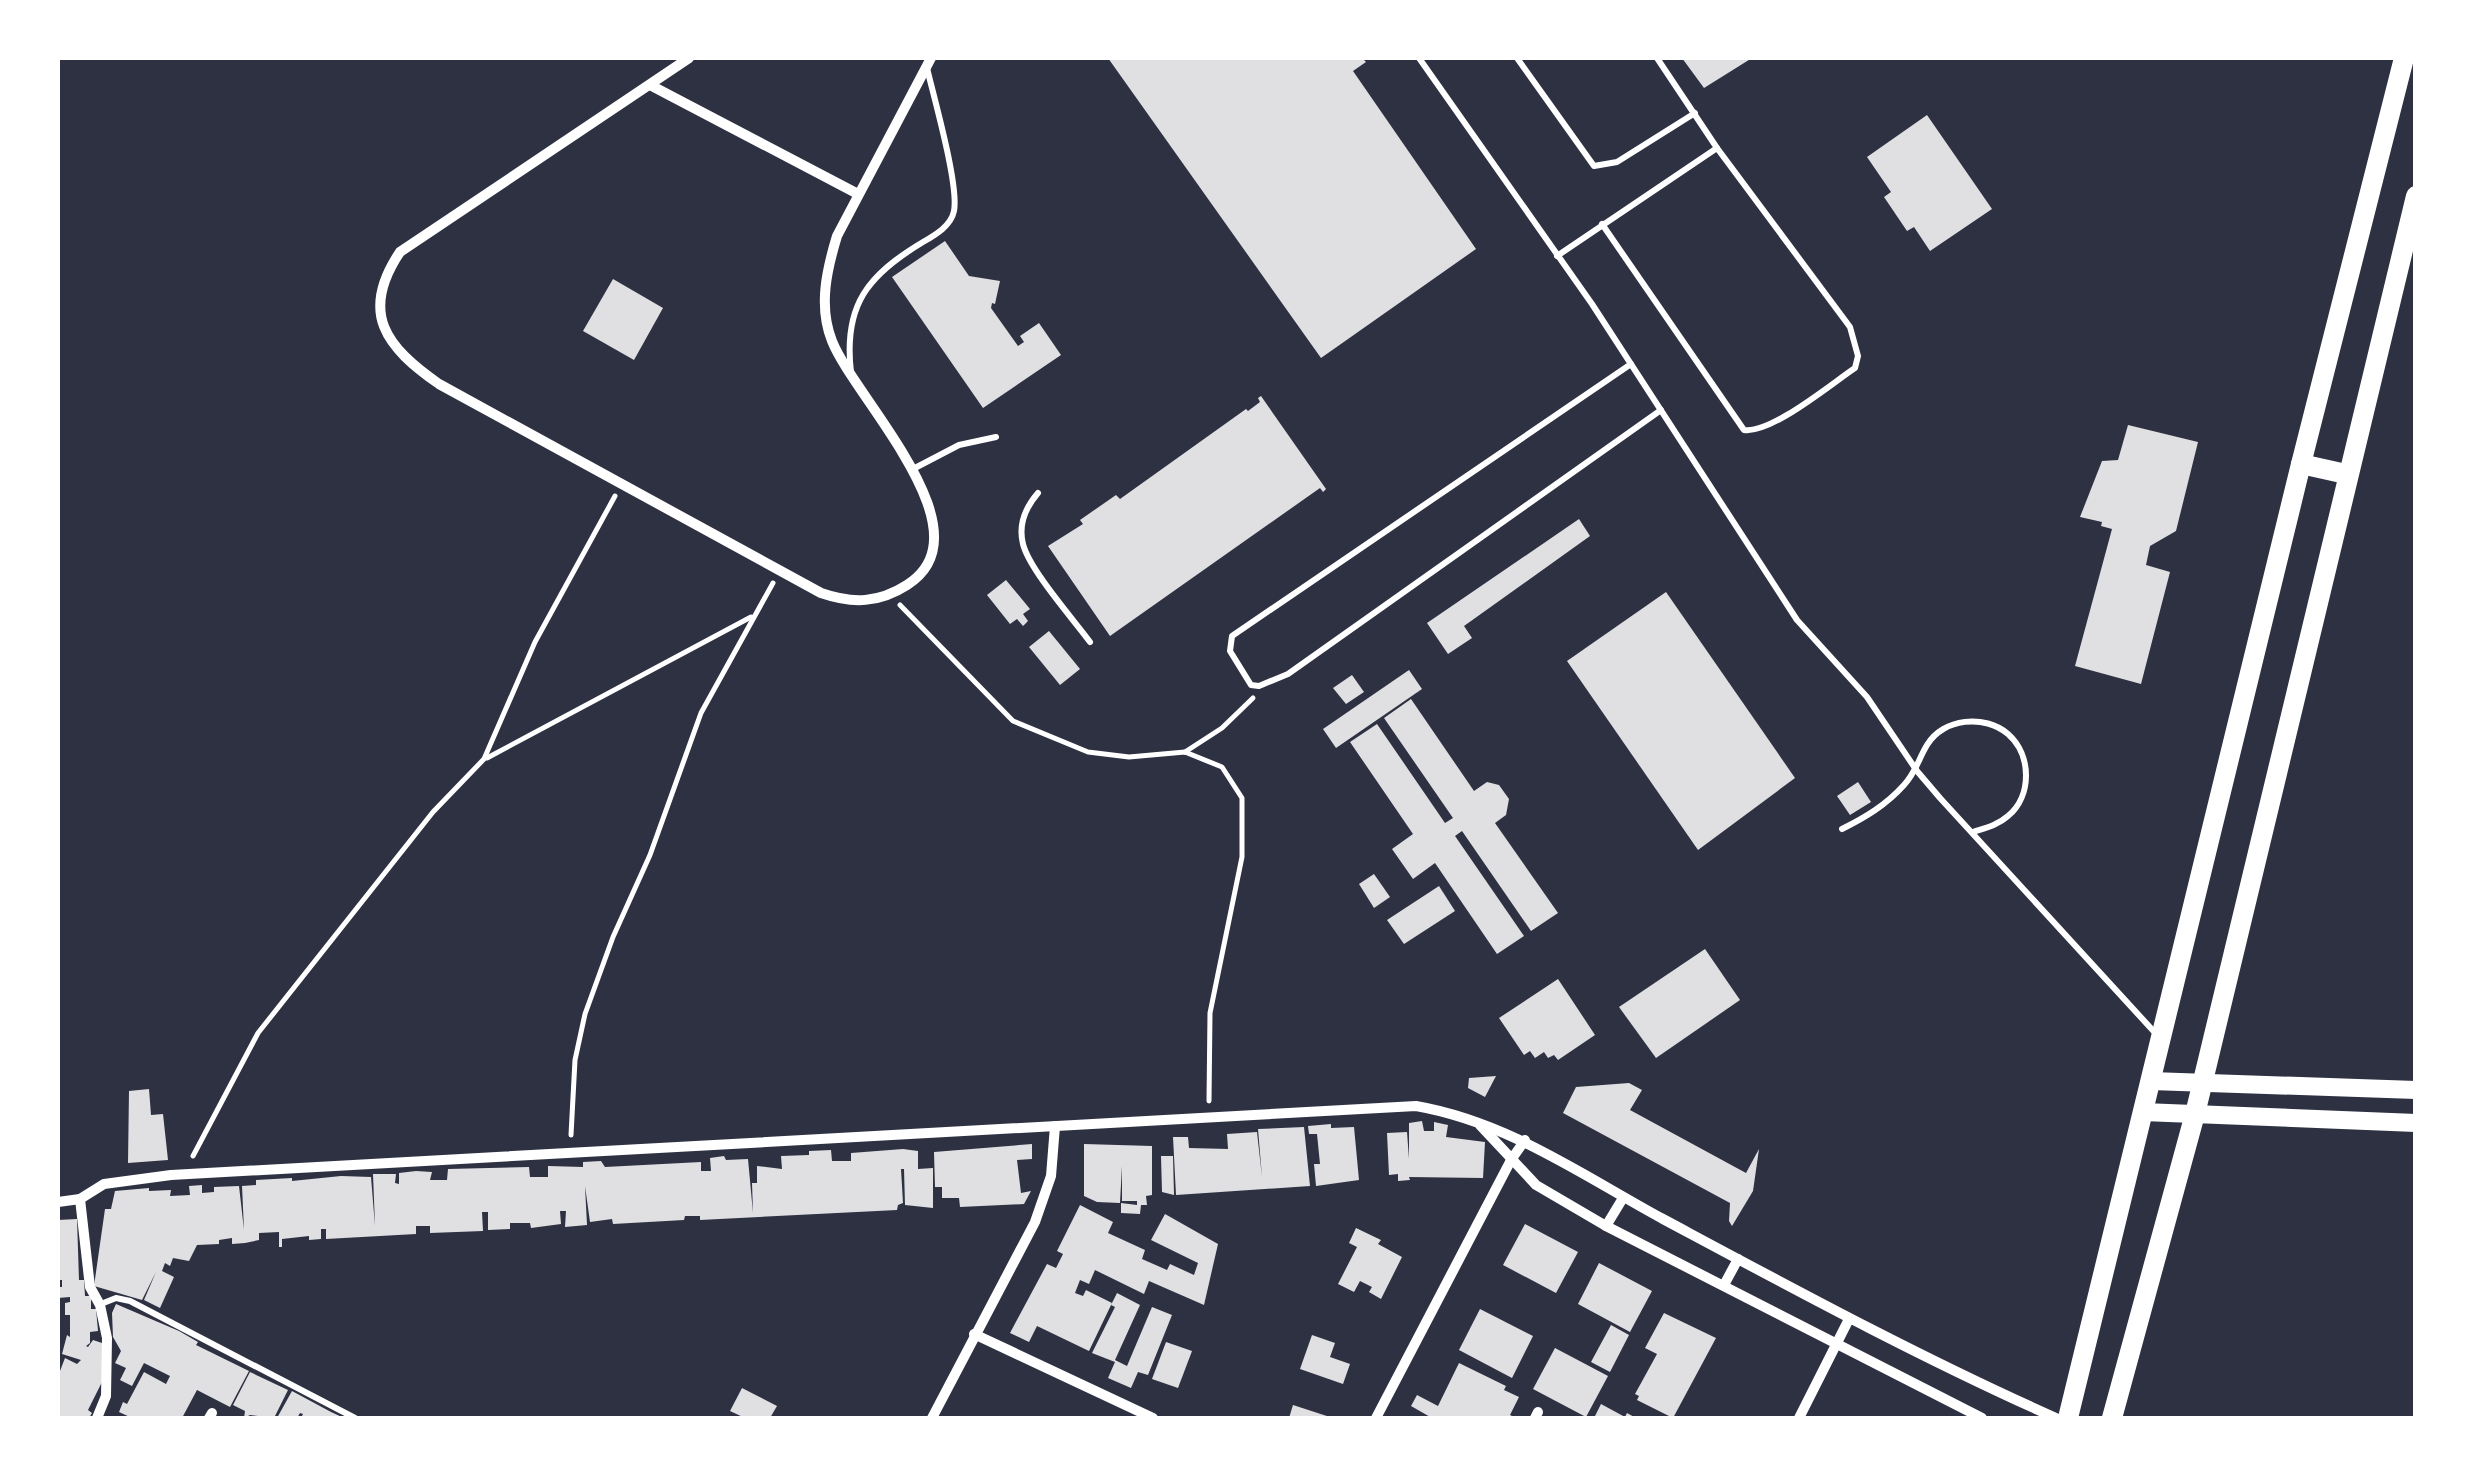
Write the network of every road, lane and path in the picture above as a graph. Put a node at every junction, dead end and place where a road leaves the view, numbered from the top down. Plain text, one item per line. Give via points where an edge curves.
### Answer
1 (689, 58) edge
2 (1419, 58) edge
3 (1516, 58) edge
4 (1657, 58) edge
5 (2404, 58) edge
6 (928, 62) edge
7 (650, 84) junction
8 (1695, 113) junction
9 (1717, 148) junction
10 (858, 194) junction
11 (2416, 196) edge
12 (1602, 224) junction
13 (2411, 230) edge
14 (1556, 256) junction
15 (1631, 364) junction
16 (852, 378) junction
17 (1661, 410) junction
18 (996, 438) dead end
19 (2301, 464) junction
20 (913, 469) junction
21 (2346, 474) junction
22 (621, 484) junction
23 (1038, 494) dead end
24 (780, 572) junction
25 (891, 596) junction
26 (754, 616) junction
27 (1090, 642) dead end
28 (1260, 686) junction
29 (1186, 752) junction
30 (484, 760) junction
31 (1917, 771) junction
32 (1842, 829) dead end
33 (1973, 832) junction
34 (2161, 1039) junction
35 (2151, 1081) junction
36 (2202, 1082) junction
37 (2416, 1090) edge
38 (2143, 1112) junction
39 (2195, 1114) junction
40 (1199, 1118) junction
41 (1476, 1121) junction
42 (2416, 1123) edge
43 (1055, 1126) junction
44 (1525, 1140) junction
45 (569, 1155) junction
46 (1512, 1160) junction
47 (183, 1175) junction
48 (1623, 1198) junction
49 (80, 1199) junction
50 (58, 1202) edge
51 (1606, 1226) junction
52 (1738, 1259) junction
53 (1724, 1285) junction
54 (100, 1305) junction
55 (1849, 1319) junction
56 (974, 1334) junction
57 (1838, 1343) junction
58 (97, 1418) edge
59 (355, 1418) edge
60 (932, 1418) edge
61 (1153, 1418) edge
62 (1376, 1418) edge
63 (1799, 1418) edge
64 (1982, 1418) edge
65 (2056, 1418) edge
66 (2068, 1418) edge
67 (2112, 1418) edge

1 - 7 street
2 - 14 lane
3 - 8 lane via 1594,166 1617,162
4 - 8 lane
5 - 19 main road
6 - 10 street
6 - 16 lane via 954,211 945,228 869,283 847,338
7 - 10 street
7 - 22 street via 400,252 381,285 379,304 391,343 410,364
8 - 9 lane
9 - 12 lane
9 - 12 lane via 1855,338 1855,368 1784,416 1752,432 1735,421
10 - 16 street via 836,236 824,302 831,339
11 - 13 main road
12 - 14 lane
13 - 21 main road
14 - 15 lane
15 - 17 lane
15 - 28 lane via 1232,636 1230,651 1251,685
16 - 20 street
17 - 28 lane via 1288,674
17 - 31 lane via 1797,620 1867,697
18 - 20 lane via 959,445
19 - 21 main road
19 - 34 main road
20 - 25 street via 934,516 936,538 914,581
21 - 36 main road
22 - 24 street
22 - 30 path via 536,642
23 - 27 lane via 1023,515 1023,544
24 - 25 street via 840,600
24 - 26 path
25 - 29 path via 1013,720 1088,752
26 - 30 path
26 - 45 path via 702,713 584,1014
28 - 29 path via 1251,704
29 - 40 path via 1222,767 1242,798 1242,857 1210,1014 1211,1099
30 - 47 path via 433,812 258,1033
31 - 32 lane via 1876,811
31 - 33 lane
31 - 33 lane via 1927,744 1955,724 1973,720 2007,734 2026,765 2026,784 2009,816
33 - 34 lane
34 - 35 main road
35 - 36 main road
35 - 38 main road
36 - 37 main road
36 - 39 main road
38 - 39 main road
38 - 66 main road
39 - 42 main road
39 - 67 main road
40 - 41 street via 1416,1106
40 - 43 street
41 - 44 street
41 - 46 street
43 - 45 street
43 - 56 street via 1050,1176 1035,1222
44 - 46 street
44 - 48 street
45 - 47 street
46 - 51 street via 1536,1185
46 - 62 street
47 - 49 street via 104,1184
48 - 51 street
48 - 52 street
49 - 50 street
49 - 54 street via 90,1287
51 - 53 street
52 - 53 street
52 - 55 street
53 - 57 street
54 - 58 street via 109,1368
54 - 59 lane via 130,1301
55 - 57 street
55 - 65 street
56 - 60 street
56 - 61 street
57 - 63 street
57 - 64 street

